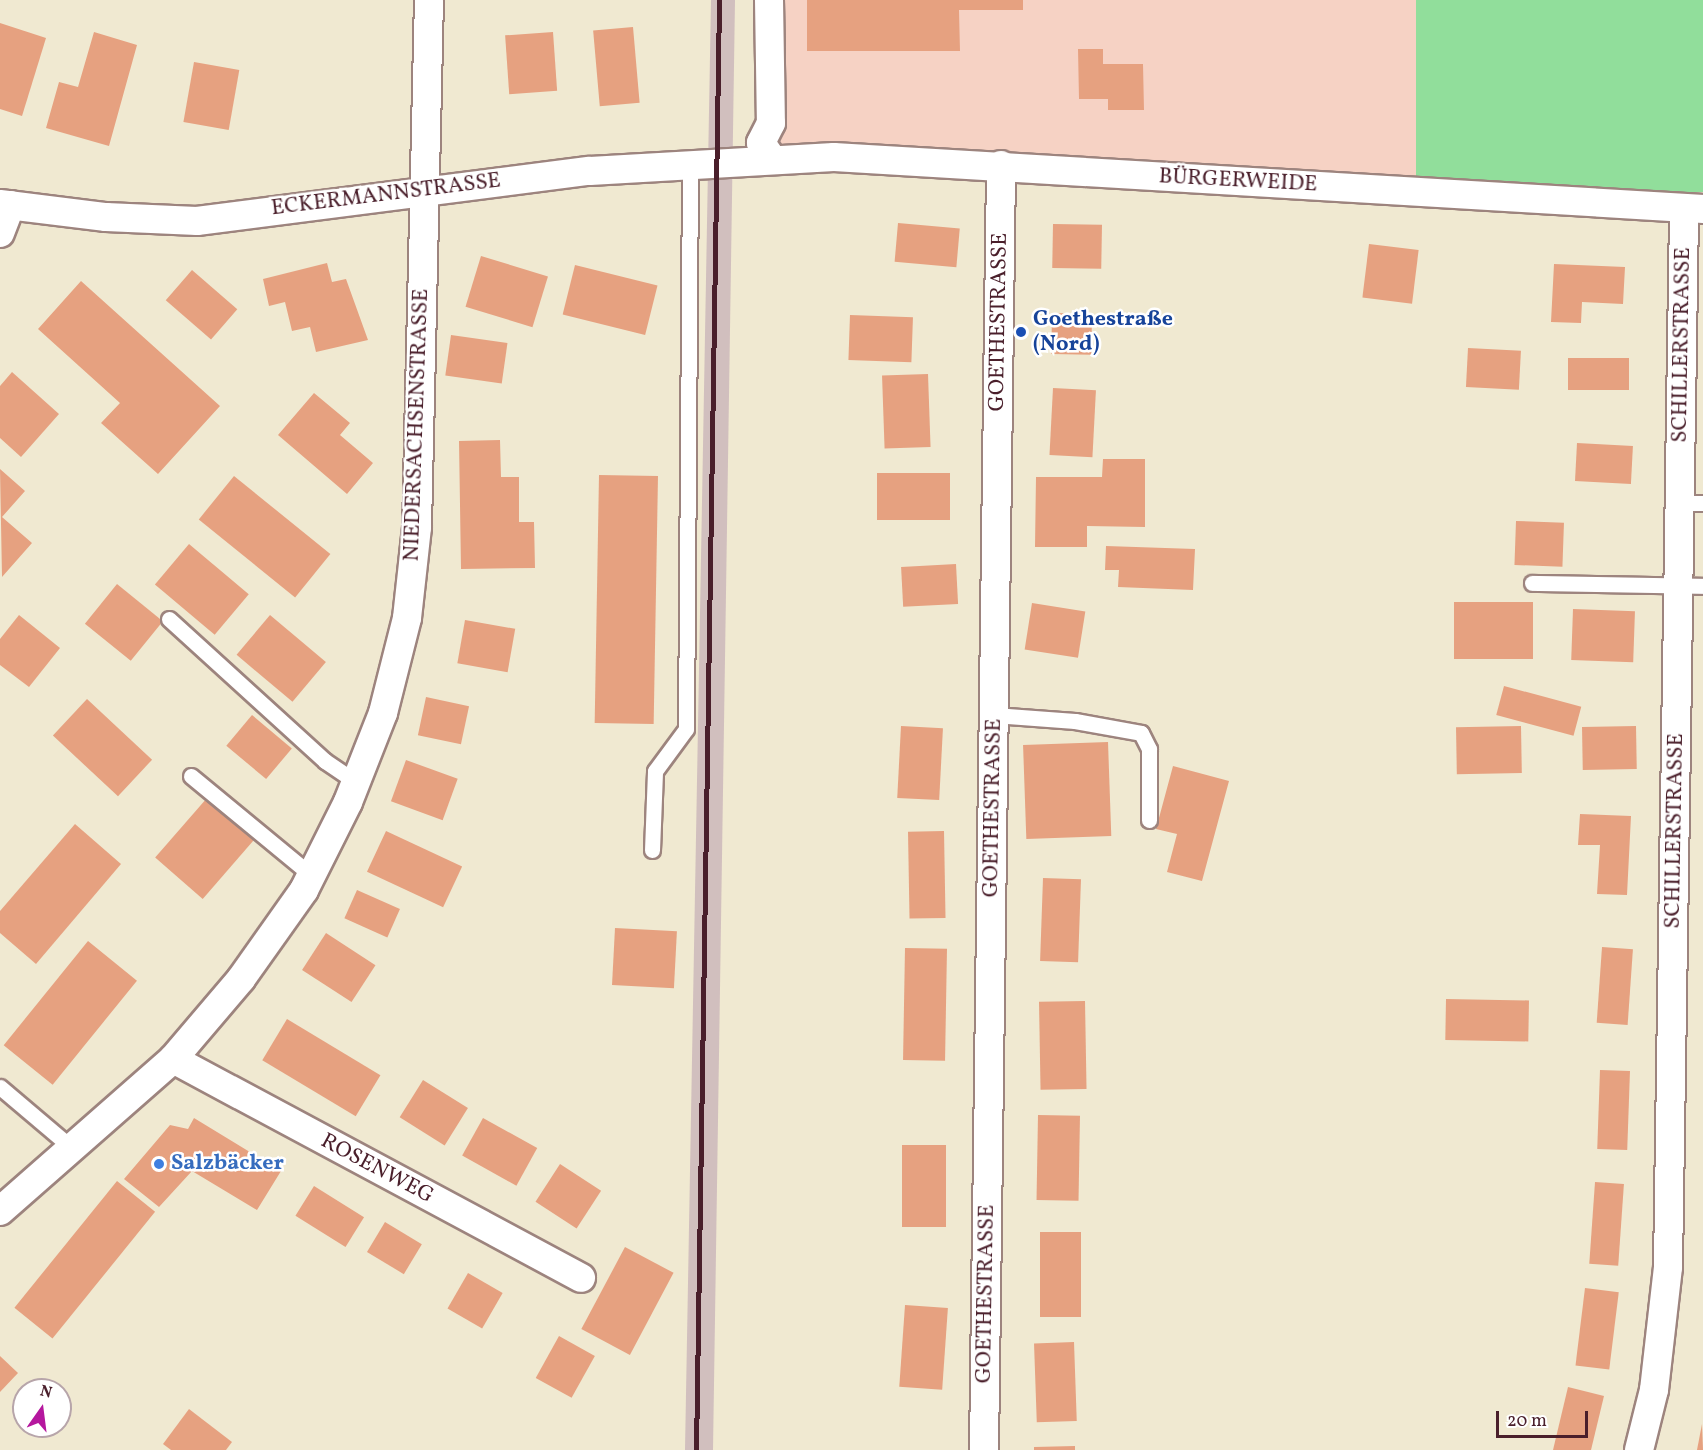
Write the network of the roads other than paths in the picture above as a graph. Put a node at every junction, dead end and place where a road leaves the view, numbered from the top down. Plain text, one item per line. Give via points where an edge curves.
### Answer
1 (429, 0) edge
2 (769, 0) edge
3 (772, 159) junction
4 (690, 164) junction
5 (1001, 165) junction
6 (423, 188) junction
7 (6, 204) edge
8 (1694, 208) edge
9 (0, 233) edge
10 (1691, 503) edge
11 (1533, 582) dead end
12 (1691, 586) edge
13 (169, 619) dead end
14 (994, 715) junction
15 (191, 776) dead end
16 (356, 782) junction
17 (1149, 820) dead end
18 (652, 850) dead end
19 (311, 875) junction
20 (173, 1059) junction
21 (0, 1087) edge
22 (72, 1148) junction
23 (0, 1211) edge
24 (580, 1278) dead end
25 (984, 1450) edge
26 (1639, 1450) edge

1 - 6 street, NIEDERSACHSENSTRASSE
2 - 3 street via 771,123 761,143
3 - 4 street, ECKERMANNSTRASSE
3 - 5 street, BÜRGERWEIDE
4 - 6 street, ECKERMANNSTRASSE
4 - 18 lane via 686,729 655,771
5 - 8 street, BÜRGERWEIDE
5 - 14 street, GOETHESTRASSE
6 - 7 street, ECKERMANNSTRASSE via 197,221
6 - 16 street, NIEDERSACHSENSTRASSE via 417,527 407,618 383,713
7 - 9 street
8 - 10 street, SCHILLERSTRASSE
10 - 12 street, SCHILLERSTRASSE
11 - 12 lane
12 - 26 street, SCHILLERSTRASSE via 1668,1267 1656,1380
13 - 16 lane via 325,761
14 - 17 lane via 1075,721 1141,734 1149,749
14 - 25 street, GOETHESTRASSE
15 - 19 lane
16 - 19 street, NIEDERSACHSENSTRASSE
19 - 20 street, NIEDERSACHSENSTRASSE via 241,979
20 - 22 street, NIEDERSACHSENSTRASSE
20 - 24 street, ROSENWEG
21 - 22 lane
22 - 23 street, NIEDERSACHSENSTRASSE

